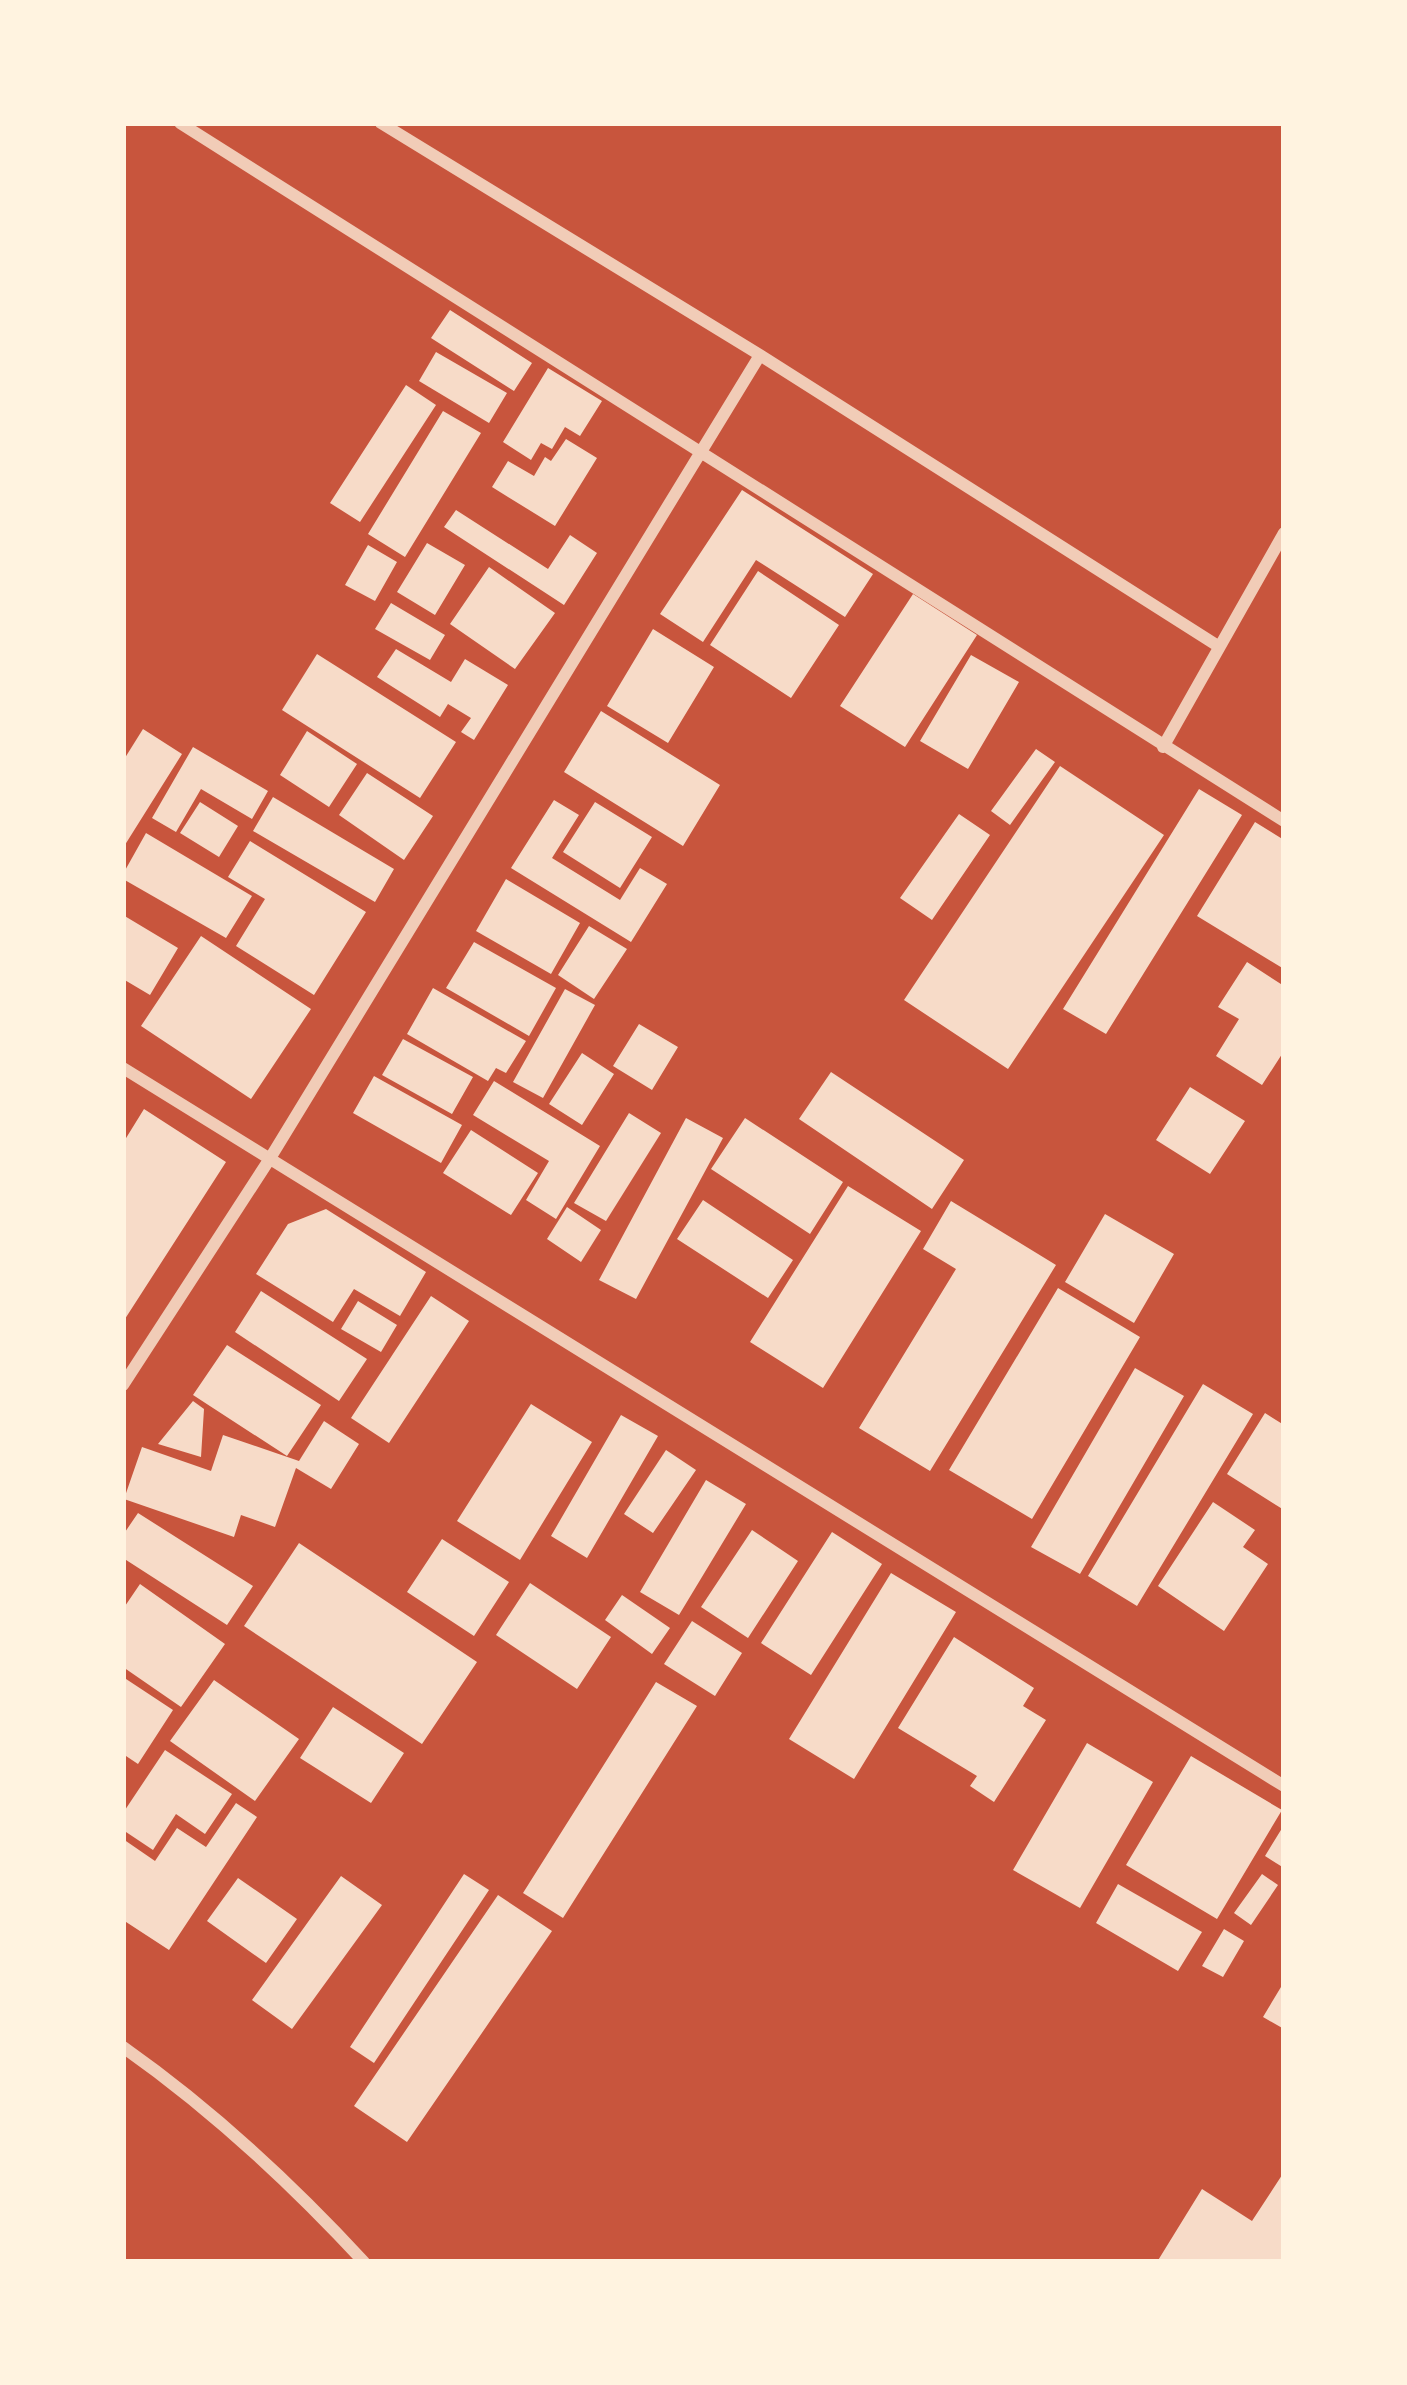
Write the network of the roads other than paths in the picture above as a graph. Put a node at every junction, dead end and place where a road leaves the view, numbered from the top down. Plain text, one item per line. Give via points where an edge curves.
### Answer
1 (180, 123) edge
2 (381, 123) edge
3 (760, 355) junction
4 (702, 453) junction
5 (1284, 533) edge
6 (1218, 646) junction
7 (1163, 747) junction
8 (1284, 821) edge
9 (123, 1068) edge
10 (268, 1160) junction
11 (123, 1385) edge
12 (1284, 1786) edge
13 (123, 2047) edge
14 (364, 2262) edge

1 - 4 street
2 - 3 street
3 - 4 street
3 - 6 street
4 - 7 street
4 - 10 street
5 - 6 street
6 - 7 street
7 - 8 street
9 - 10 street
10 - 11 street
10 - 12 street
13 - 14 street via 308,2200

